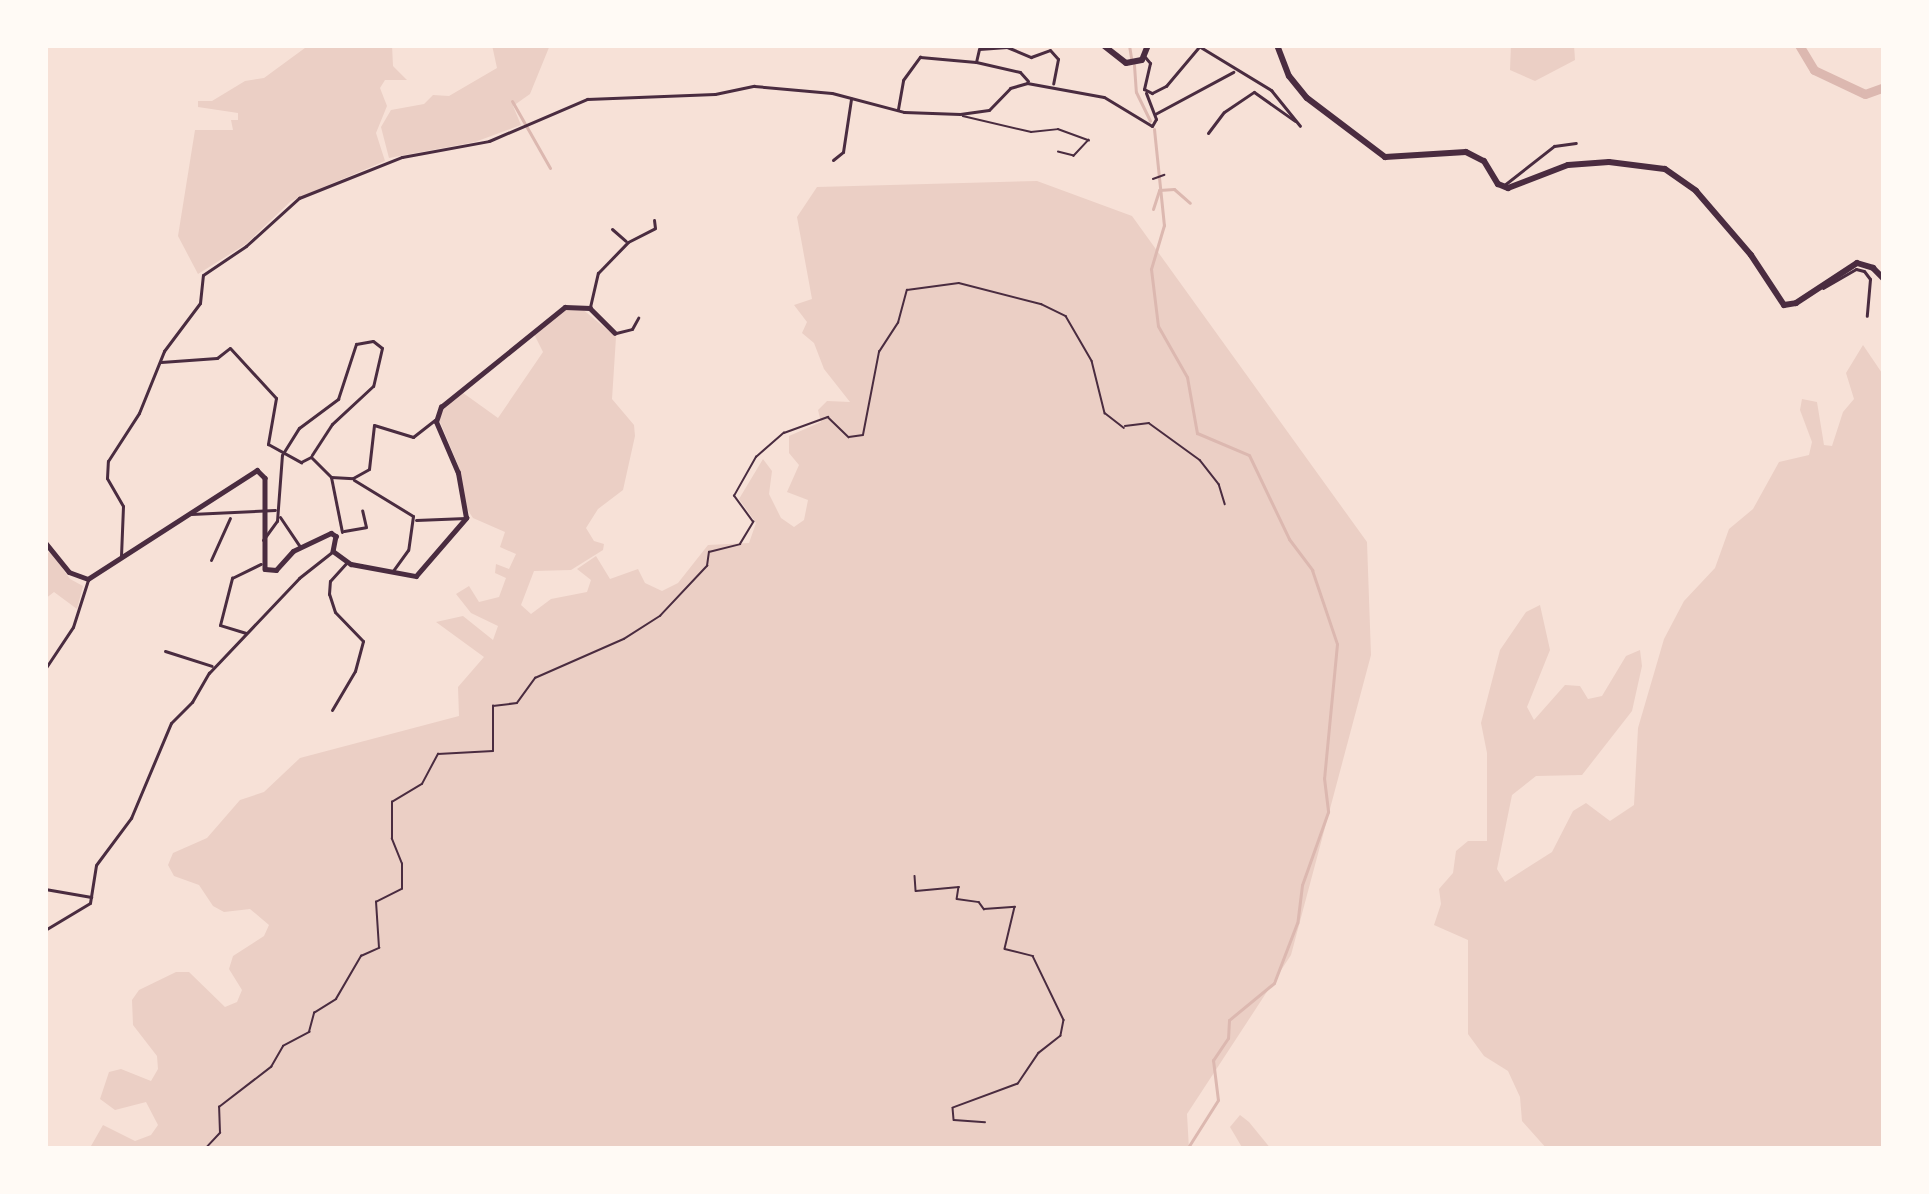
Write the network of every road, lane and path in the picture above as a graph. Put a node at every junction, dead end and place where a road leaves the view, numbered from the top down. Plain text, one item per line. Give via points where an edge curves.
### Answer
1 (1103, 45) edge
2 (1148, 45) edge
3 (1277, 45) edge
4 (1007, 46) edge
5 (1198, 46) edge
6 (1145, 56) junction
7 (976, 62) junction
8 (1234, 71) junction
9 (1028, 83) junction
10 (1052, 87) junction
11 (1146, 93) junction
12 (851, 98) junction
13 (895, 110) junction
14 (960, 114) junction
15 (1155, 114) junction
16 (1208, 133) dead end
17 (1576, 143) dead end
18 (1058, 152) dead end
19 (833, 160) dead end
20 (1164, 175) dead end
21 (1153, 179) dead end
22 (1501, 187) junction
23 (654, 220) dead end
24 (613, 229) dead end
25 (628, 242) junction
26 (1884, 279) edge
27 (1817, 289) junction
28 (590, 308) junction
29 (1867, 316) dead end
30 (638, 319) dead end
31 (615, 333) joint
32 (160, 362) junction
33 (436, 420) junction
34 (282, 454) junction
35 (311, 457) junction
36 (332, 478) junction
37 (353, 478) junction
38 (1226, 505) dead end
39 (264, 508) junction
40 (362, 510) dead end
41 (278, 511) junction
42 (189, 514) junction
43 (230, 516) junction
44 (466, 518) junction
45 (415, 521) junction
46 (339, 534) junction
47 (262, 540) junction
48 (45, 542) edge
49 (300, 547) junction
50 (333, 551) junction
51 (121, 556) junction
52 (211, 560) dead end
53 (347, 561) junction
54 (261, 564) junction
55 (393, 571) junction
56 (88, 579) junction
57 (248, 634) junction
58 (165, 651) dead end
59 (214, 667) junction
60 (45, 670) edge
61 (332, 710) dead end
62 (915, 876) dead end
63 (45, 889) edge
64 (93, 897) junction
65 (45, 930) edge
66 (985, 1122) dead end
67 (205, 1149) edge

1 - 6 main road via 1126,63
2 - 6 main road
3 - 22 main road via 1307,98 1381,155 1466,152 1484,161
4 - 7 street via 984,45
4 - 10 street via 1030,57 1050,50 1058,59
5 - 8 street
5 - 11 street via 1166,86
6 - 11 street
7 - 9 street via 1020,72
7 - 13 street via 920,57
8 - 15 street
8 - 16 street via 1271,90 1300,126 1254,92
9 - 10 street
9 - 14 street via 1013,86 989,110
10 - 15 street via 1119,103 1149,126
11 - 15 street
12 - 13 street
12 - 19 street via 843,152
12 - 32 street via 754,86 580,100 489,141 389,161 298,198 207,271 200,303
13 - 14 street
14 - 18 lane via 1088,140 1074,156
17 - 22 street via 1554,146
20 - 21 path
22 - 27 main road via 1568,165 1666,169 1751,255 1777,300 1792,305
23 - 25 street via 655,228
24 - 25 street
25 - 28 street via 598,273
26 - 27 main road via 1857,263
27 - 29 street via 1864,272
28 - 31 street
28 - 33 street via 557,311 452,395
30 - 31 street
32 - 34 street via 217,358 230,348 276,398 266,439
32 - 51 street via 108,460 107,478 123,506
33 - 37 street via 412,437 374,425 370,467
33 - 44 street
34 - 35 street via 301,462
34 - 35 street via 299,428 338,399 356,344 373,341 382,348 373,386
34 - 41 street
35 - 36 street
36 - 37 street
36 - 46 street
37 - 45 street via 403,505
38 - 67 path via 1200,460 1168,434 1144,422 1123,427 1105,413 1092,361 1066,316 959,284 907,290 880,352 863,435 849,437 828,416 784,434 756,458 734,496 753,522 740,544 710,551 707,566 660,616 535,678 517,703 494,706 494,751 438,754 422,784 392,802 402,889 376,902 379,948 361,956 336,999 314,1013 309,1033 283,1046 271,1067 219,1108 220,1133
39 - 41 street
39 - 42 street via 265,475 257,470
39 - 43 street
39 - 47 street
40 - 46 street via 367,527
41 - 47 street
41 - 49 street
42 - 43 street
42 - 51 street
43 - 52 street
44 - 45 street
44 - 55 street via 420,574
45 - 55 street via 405,559
46 - 49 street
46 - 50 street
47 - 54 street
48 - 56 street via 69,572
49 - 54 street via 276,570
50 - 53 street
50 - 57 street
51 - 56 street
53 - 55 street
53 - 61 street via 328,594 363,641
54 - 57 street via 232,578 220,625
56 - 60 street via 74,627
57 - 59 street
58 - 59 street
59 - 64 street via 171,723 131,818 96,865
62 - 66 path via 916,891 959,886 957,898 984,909 1015,907 1005,949 1034,956 1064,1020 1061,1036 1018,1084 953,1108 954,1120
63 - 64 street
64 - 65 street

